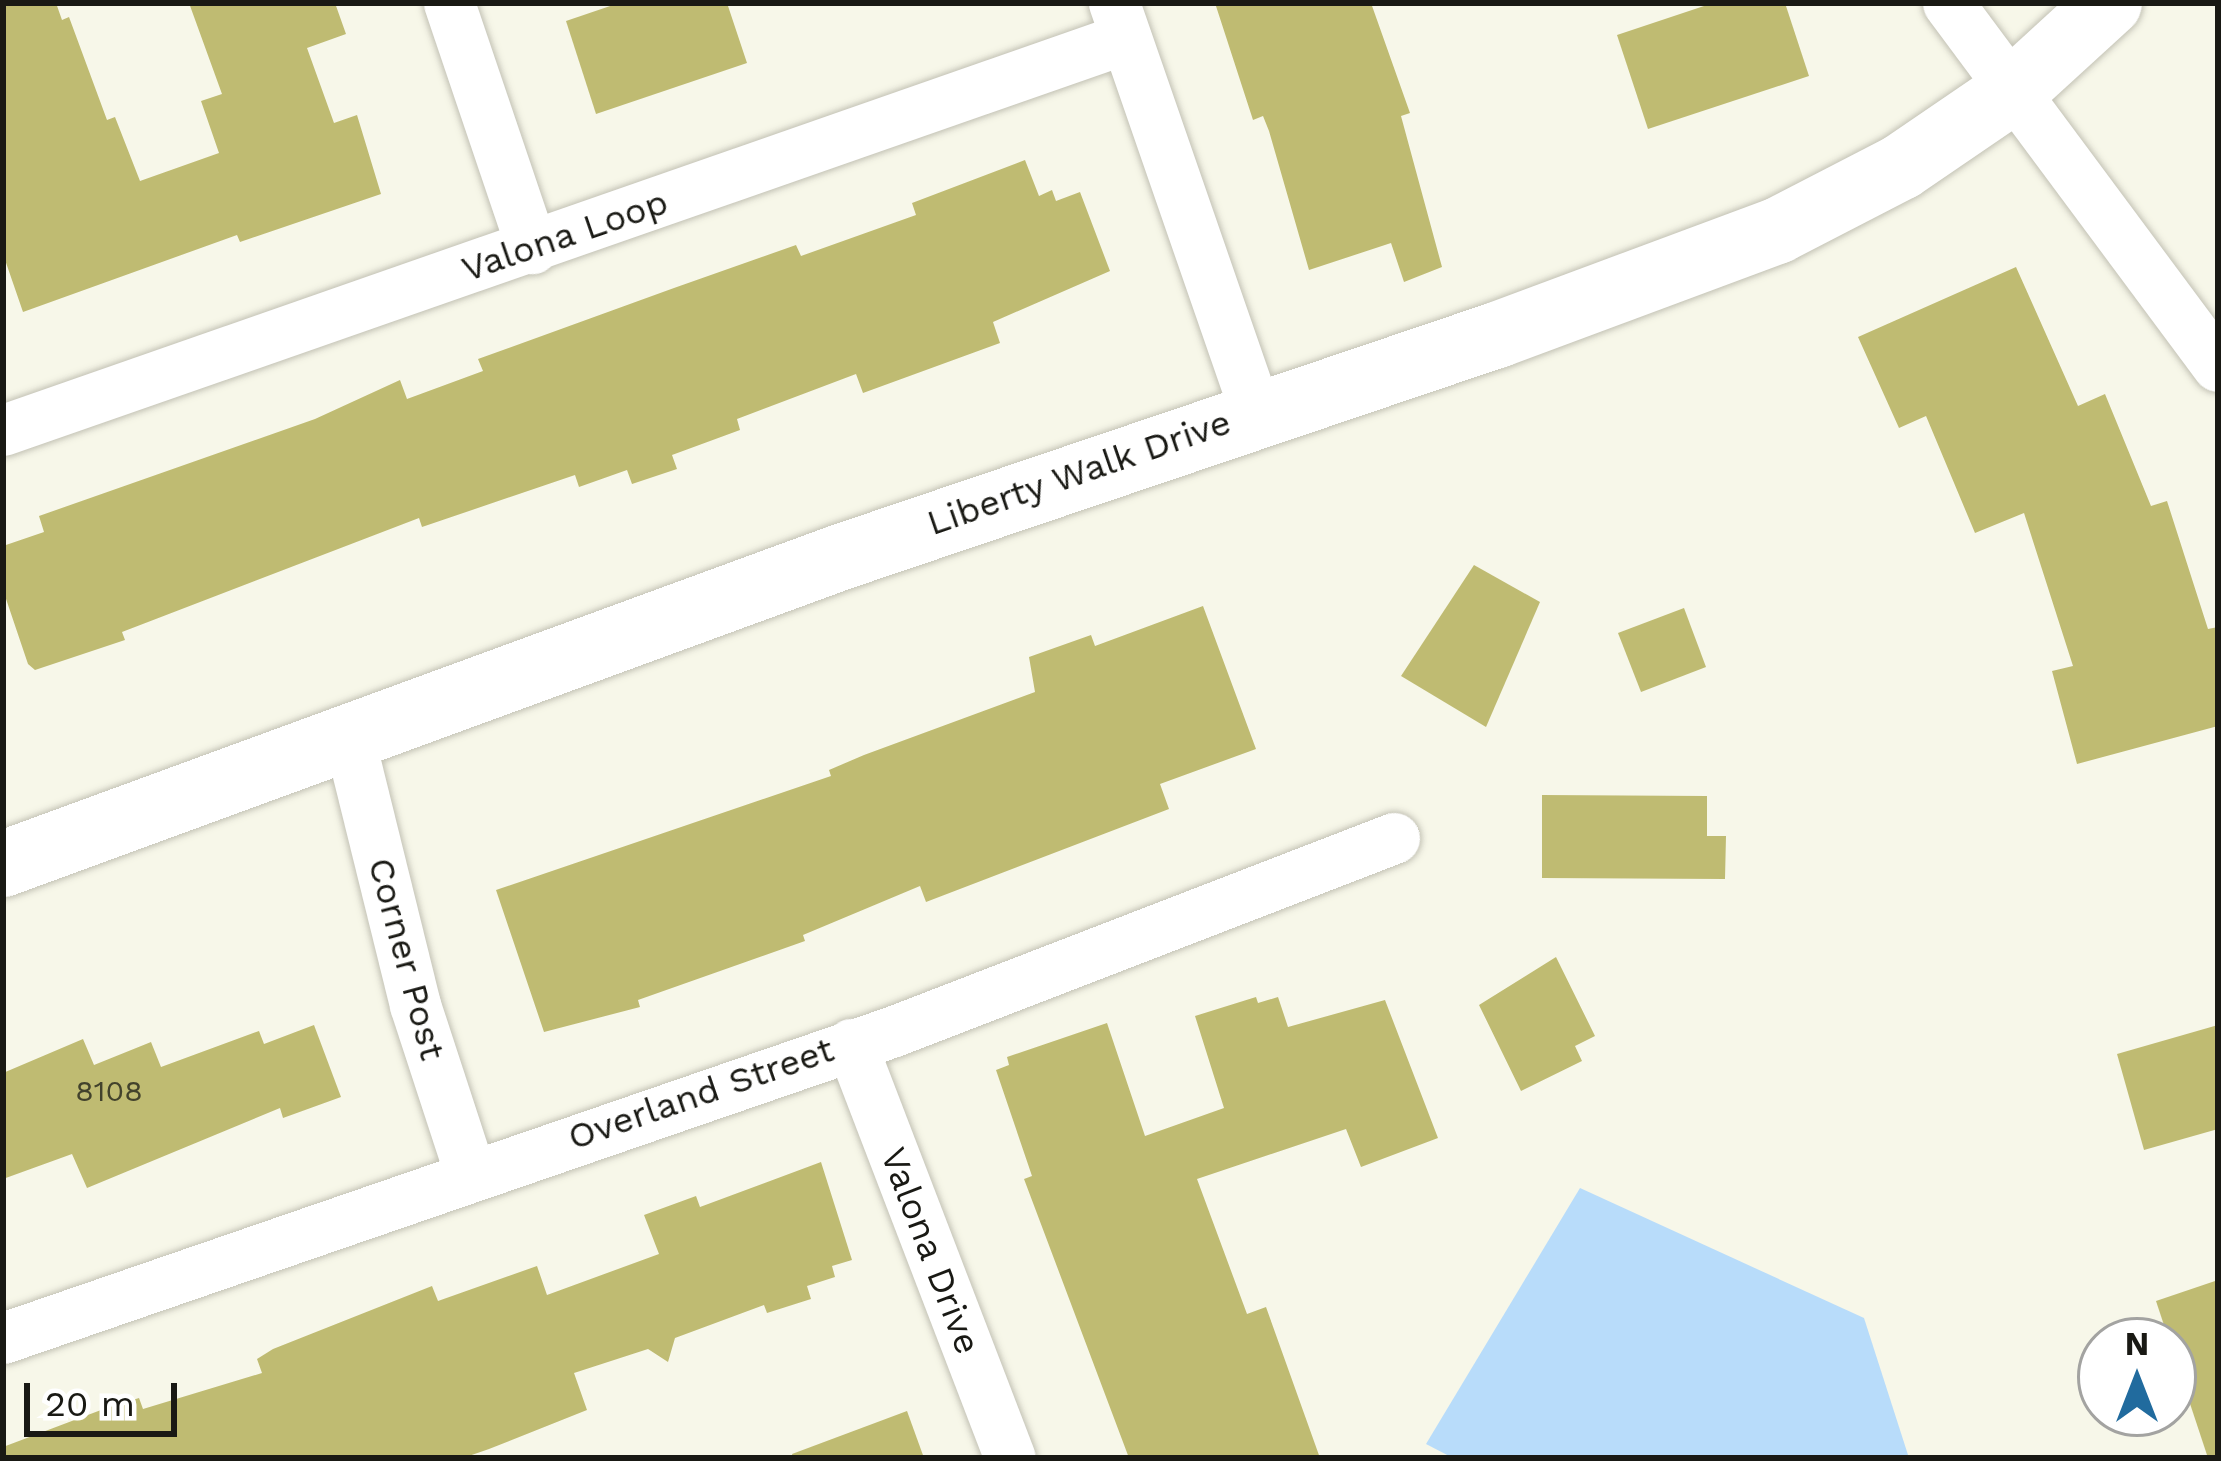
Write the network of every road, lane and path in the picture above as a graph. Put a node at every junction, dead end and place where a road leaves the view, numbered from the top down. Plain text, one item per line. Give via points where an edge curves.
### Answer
1 (448, 3) edge
2 (1948, 3) edge
3 (2109, 3) edge
4 (1120, 21) edge
5 (2014, 90) junction
6 (532, 248) junction
7 (2218, 366) edge
8 (1255, 411) junction
9 (3, 430) edge
10 (350, 742) junction
11 (1394, 838) dead end
12 (3, 864) edge
13 (851, 1044) junction
14 (470, 1173) junction
15 (3, 1338) edge
16 (1010, 1458) edge

1 - 6 street
2 - 5 street
3 - 5 street, Liberty Walk Drive
4 - 6 street, Valona Loop
4 - 8 street, Valona Loop
5 - 7 street
5 - 8 street, Liberty Walk Drive via 1901,166 1777,231 1497,335
6 - 9 street, Valona Loop
8 - 10 street, Liberty Walk Drive
10 - 12 street, Liberty Walk Drive
10 - 14 street, Corner Post via 415,1005
11 - 13 street, Overland Street
13 - 14 street, Overland Street
13 - 16 street, Valona Drive
14 - 15 street, Overland Street

